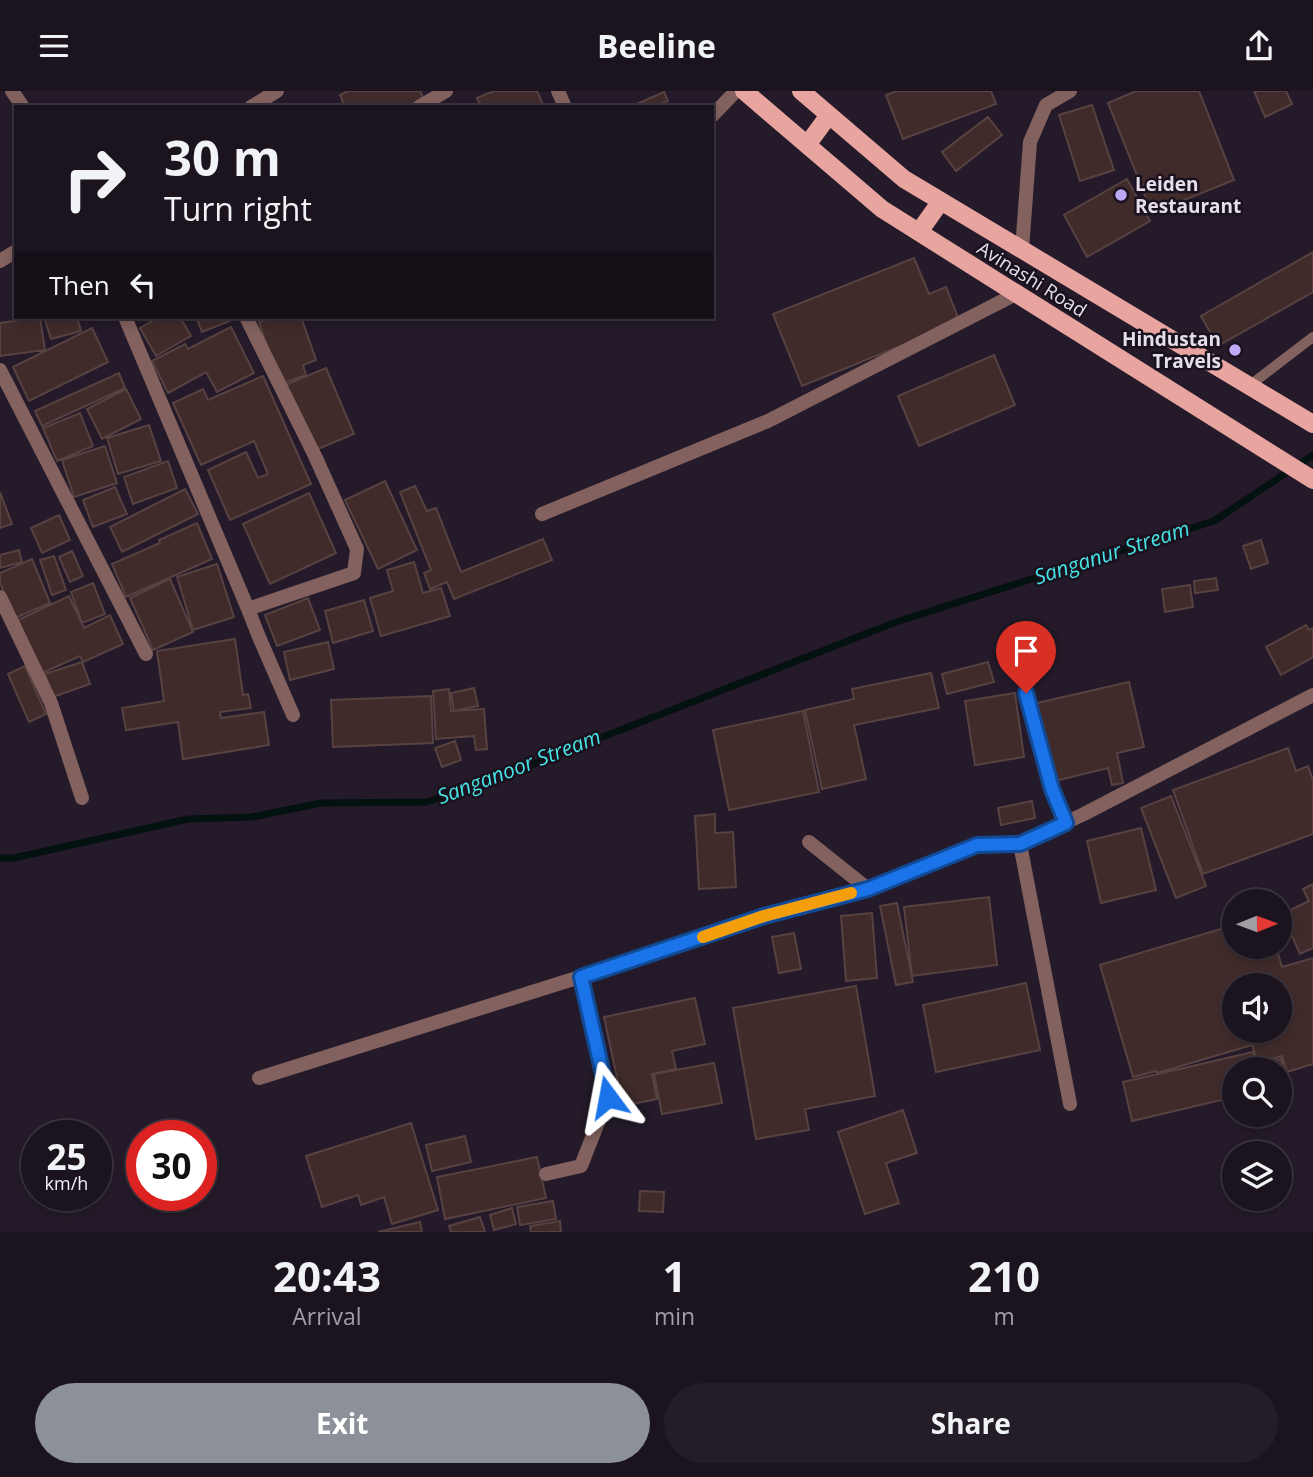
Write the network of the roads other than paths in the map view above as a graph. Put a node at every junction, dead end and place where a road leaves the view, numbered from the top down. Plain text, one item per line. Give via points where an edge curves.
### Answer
1 (277, 91) edge
2 (446, 91) edge
3 (736, 91) edge
4 (744, 91) edge
5 (801, 91) edge
6 (1070, 91) edge
7 (254, 105) edge
8 (422, 105) edge
9 (714, 114) edge
10 (829, 115) junction
11 (807, 145) junction
12 (941, 201) junction
13 (919, 232) junction
14 (1022, 249) junction
15 (1016, 293) junction
16 (126, 319) edge
17 (247, 319) edge
18 (1313, 337) edge
19 (0, 370) edge
20 (1249, 386) junction
21 (1311, 423) edge
22 (1313, 480) edge
23 (542, 514) dead end
24 (0, 597) edge
25 (248, 609) junction
26 (146, 654) dead end
27 (1026, 693) dead end
28 (1313, 695) edge
29 (293, 715) dead end
30 (82, 797) dead end
31 (1066, 823) junction
32 (809, 842) dead end
33 (1020, 844) junction
34 (868, 889) junction
35 (581, 977) junction
36 (258, 1079) dead end
37 (1070, 1104) dead end
38 (546, 1174) dead end

1 - 7 street
2 - 8 street
3 - 9 street
4 - 11 main road, Avinashi Road
5 - 10 main road, Avinashi Road
6 - 14 street via 1045,105 1030,142
10 - 11 main road
10 - 12 main road, Avinashi Road via 904,179
11 - 13 main road, Avinashi Road via 882,209
12 - 13 main road
12 - 14 main road, Avinashi Road
13 - 15 main road, Avinashi Road
14 - 20 main road, Avinashi Road
15 - 22 main road, Avinashi Road
15 - 23 street via 768,421
16 - 25 street
17 - 25 street via 357,549 354,573
18 - 20 lane
19 - 26 street
20 - 21 main road, Avinashi Road
24 - 30 street via 51,703
25 - 29 street
27 - 31 street
28 - 31 street
31 - 33 street
32 - 34 street
33 - 34 street via 977,845
33 - 37 street
34 - 35 street via 764,916
35 - 36 street
35 - 38 street via 608,1097 581,1166

